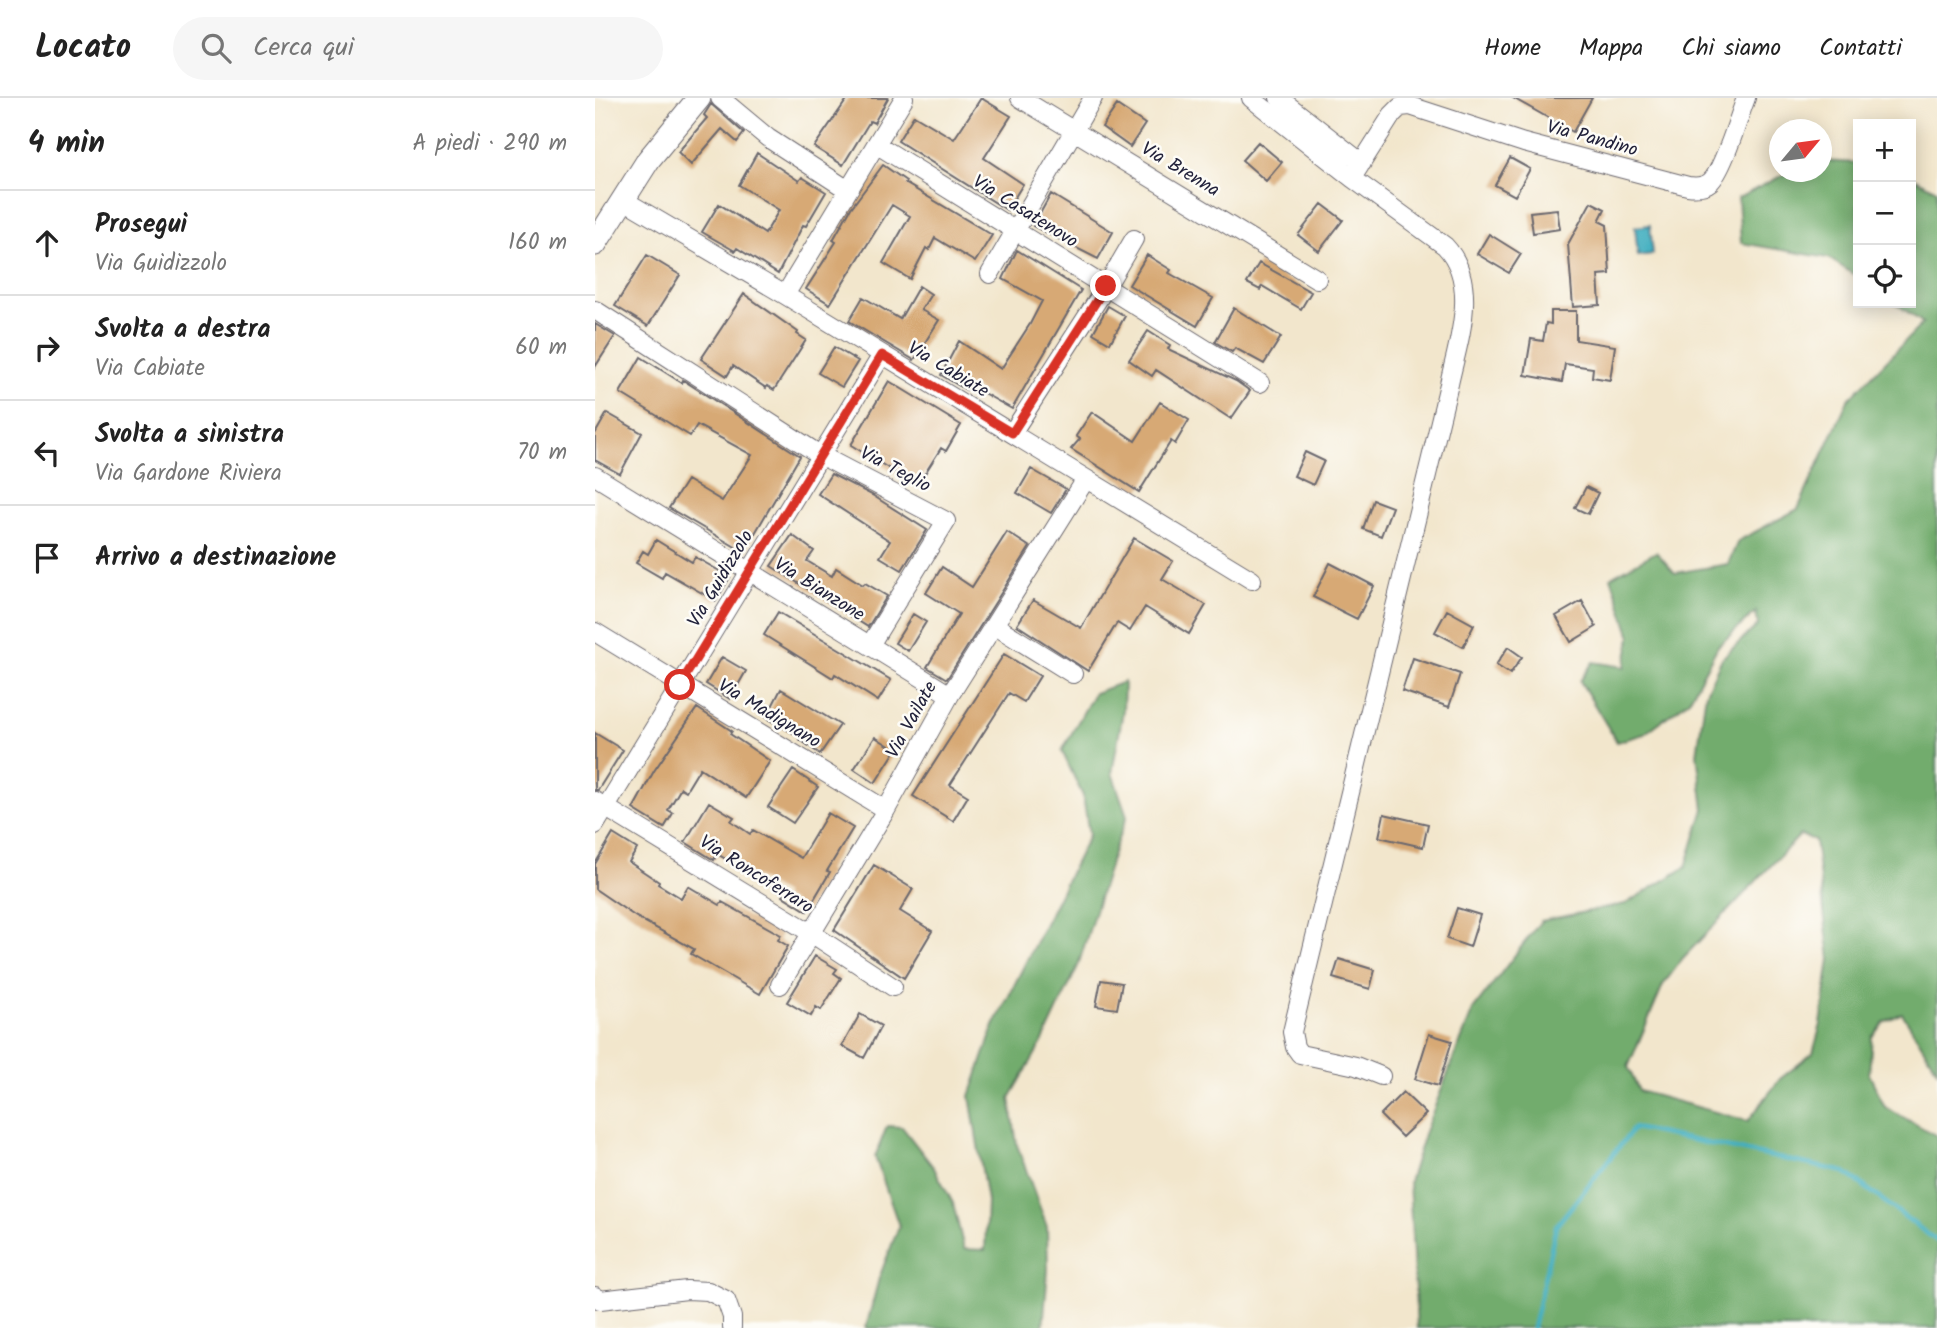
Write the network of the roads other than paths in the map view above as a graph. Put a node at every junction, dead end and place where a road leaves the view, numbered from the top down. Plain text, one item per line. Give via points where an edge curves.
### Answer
1 (699, 98) edge
2 (720, 98) edge
3 (904, 98) edge
4 (1020, 98) edge
5 (1093, 98) edge
6 (1251, 98) edge
7 (1279, 98) edge
8 (1746, 98) edge
9 (1074, 131) junction
10 (876, 144) junction
11 (1362, 163) junction
12 (1352, 178) junction
13 (848, 190) junction
14 (622, 199) junction
15 (1014, 230) junction
16 (1134, 239) dead end
17 (595, 244) edge
18 (990, 274) dead end
19 (1317, 279) dead end
20 (1106, 286) junction
21 (785, 295) junction
22 (595, 310) edge
23 (882, 355) junction
24 (1259, 383) dead end
25 (1012, 433) junction
26 (820, 455) junction
27 (595, 476) edge
28 (1086, 479) junction
29 (750, 571) junction
30 (1252, 580) dead end
31 (994, 625) junction
32 (595, 632) edge
33 (870, 645) junction
34 (1073, 674) dead end
35 (680, 685) junction
36 (950, 695) junction
37 (600, 804) edge
38 (886, 810) junction
39 (595, 825) edge
40 (811, 933) junction
41 (780, 985) dead end
42 (893, 986) dead end
43 (1381, 1076) dead end
44 (595, 1296) edge
45 (732, 1328) edge

1 - 14 street
2 - 13 street via 768,138
3 - 10 street
4 - 9 street, Via Brenna
5 - 9 street
6 - 12 street
7 - 11 street
8 - 11 street, Via Pandino via 1714,177 1698,187 1524,142 1409,106 1395,112
9 - 15 street
9 - 19 street, Via Brenna
10 - 13 street
10 - 15 street, Via Casatenovo
11 - 12 street, Via Pandino
12 - 43 street via 1445,246 1456,262 1464,291 1449,384 1292,1032 1300,1054
13 - 21 street
14 - 17 street
14 - 21 street, Via Cabiate
15 - 18 street
15 - 20 street, Via Casatenovo
16 - 20 street
20 - 24 street, Via Casatenovo
20 - 25 street
21 - 23 street, Via Cabiate
22 - 26 street, Via Teglio
23 - 25 street, Via Cabiate
23 - 26 street, Via Guidizzolo
25 - 28 street, Via Cabiate
26 - 29 street, Via Guidizzolo
26 - 33 street, Via Teglio via 946,521
27 - 29 street, Via Bianzone
28 - 30 street, Via Cabiate
28 - 31 street, Via Vailate
29 - 33 street, Via Bianzone
29 - 35 street, Via Guidizzolo
31 - 34 street
31 - 36 street, Via Vailate
32 - 35 street, Via Madignano
33 - 36 street, Via Bianzone
35 - 37 street, Via Guidizzolo
35 - 38 street, Via Madignano
36 - 38 street, Via Vailate
37 - 39 street, Via Guidizzolo
37 - 40 street, Via Roncoferraro
38 - 40 street, Via Vailate
40 - 41 street, Via Vailate
40 - 42 street, Via Roncoferraro
44 - 45 street via 600,1300 708,1291 726,1300

